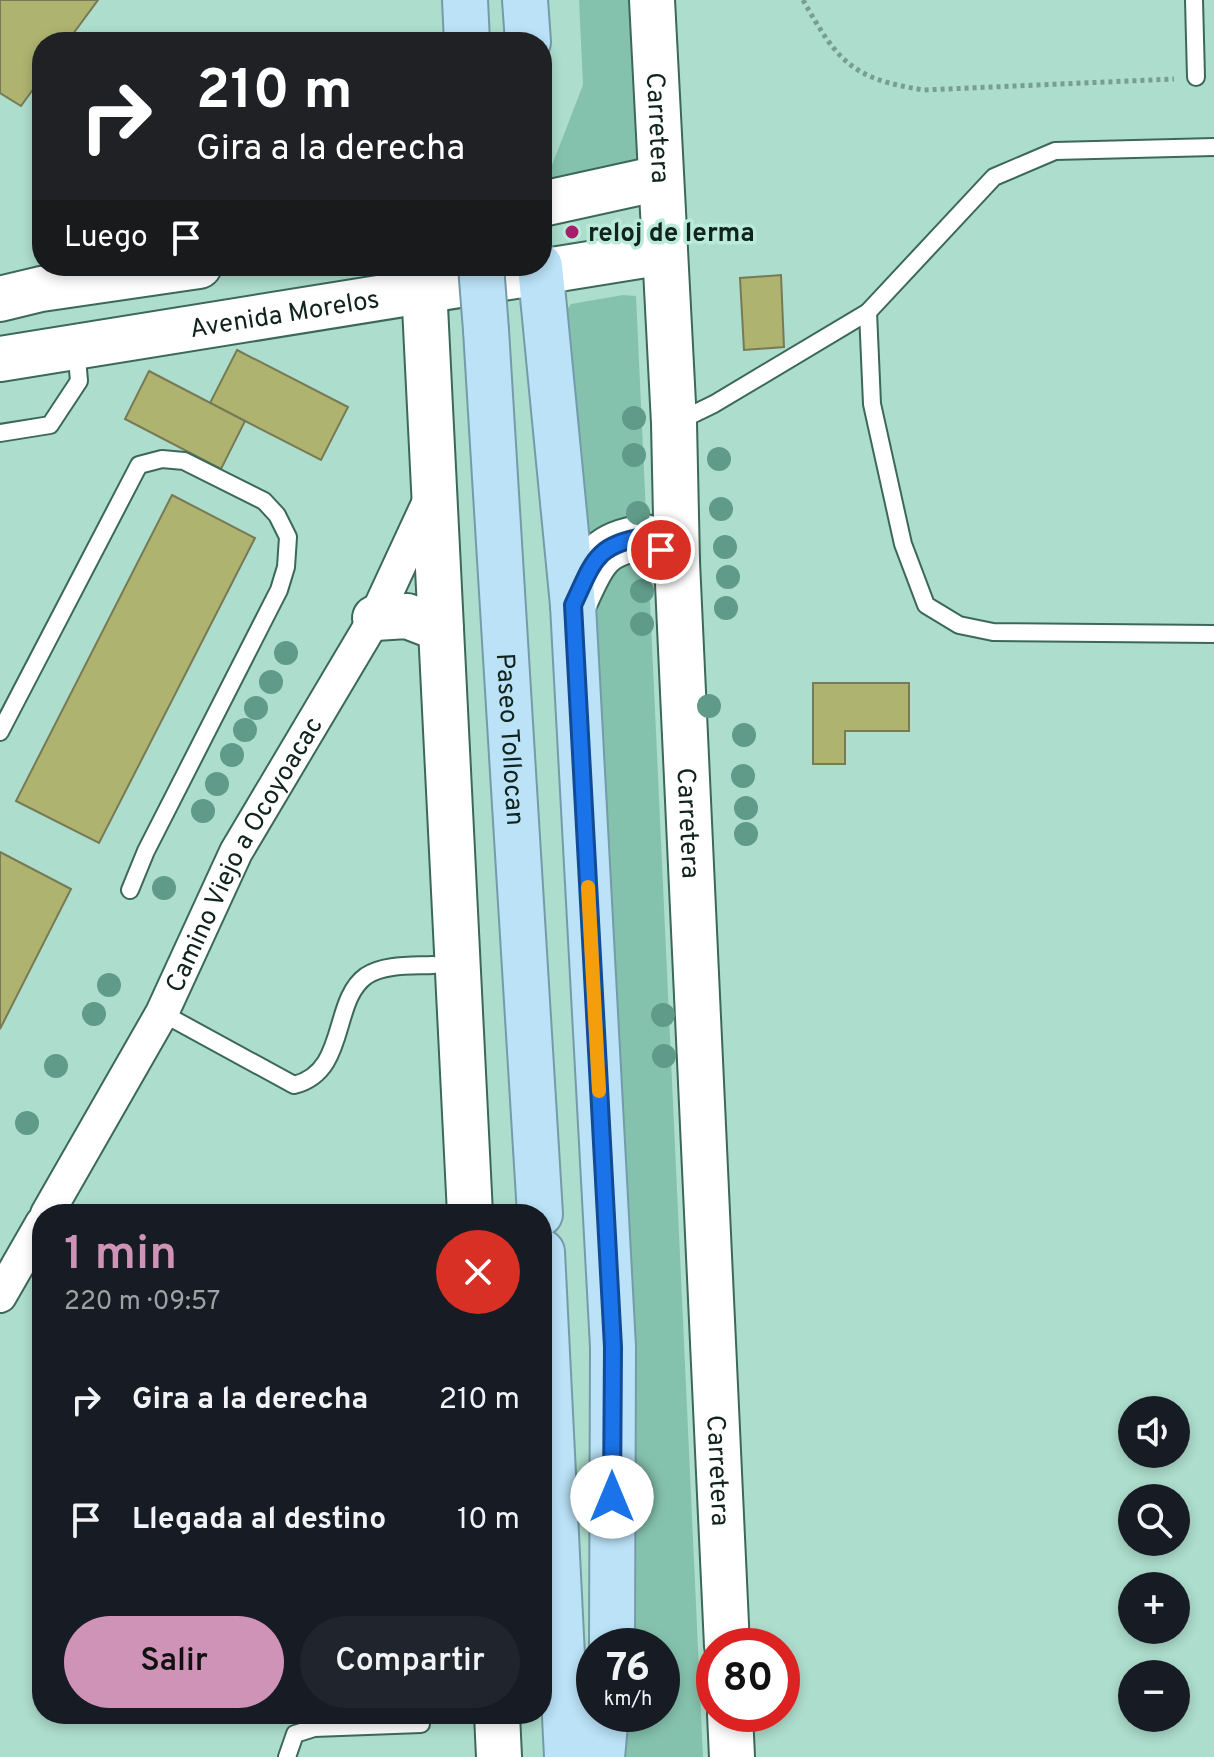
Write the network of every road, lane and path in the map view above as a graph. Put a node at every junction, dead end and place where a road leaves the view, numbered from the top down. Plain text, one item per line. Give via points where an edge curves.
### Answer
1 (465, 0) edge
2 (525, 0) edge
3 (652, 0) edge
4 (803, 0) edge
5 (1194, 0) edge
6 (467, 32) edge
7 (527, 32) edge
8 (1196, 77) joint
9 (1214, 147) edge
10 (660, 178) junction
11 (552, 202) edge
12 (664, 252) junction
13 (552, 267) edge
14 (113, 276) edge
15 (450, 276) edge
16 (482, 276) edge
17 (541, 276) edge
18 (424, 278) edge
19 (353, 283) edge
20 (36, 285) edge
21 (868, 312) junction
22 (76, 346) junction
23 (0, 359) edge
24 (674, 423) junction
25 (0, 433) edge
26 (434, 492) junction
27 (677, 562) junction
28 (573, 605) junction
29 (375, 618) junction
30 (441, 629) junction
31 (1214, 634) edge
32 (0, 732) edge
33 (130, 890) dead end
34 (433, 965) dead end
35 (162, 1013) junction
36 (53, 1204) edge
37 (470, 1204) edge
38 (539, 1204) edge
39 (32, 1240) edge
40 (0, 1296) edge
41 (552, 1454) edge
42 (612, 1628) edge
43 (726, 1628) edge
44 (421, 1724) dead end
45 (497, 1724) edge
46 (604, 1732) edge
47 (731, 1732) edge
48 (287, 1757) edge
49 (499, 1757) edge
50 (567, 1757) edge
51 (602, 1757) edge
52 (732, 1757) edge

1 - 6 highway
2 - 7 highway
3 - 10 main road, Carretera
4 - 8 path via 848,67 883,84 924,90
5 - 8 lane
9 - 21 lane via 1055,151 994,177
10 - 11 main road
10 - 12 main road, Carretera
12 - 13 main road, Avenida Morelos
12 - 24 main road, Carretera
14 - 20 main road
15 - 18 main road, Avenida Morelos
16 - 38 highway, Paseo Tollocan, bridge
17 - 28 highway
18 - 19 main road, Avenida Morelos
18 - 26 main road
19 - 22 main road, Avenida Morelos
21 - 24 lane
21 - 31 lane via 872,404 903,544 926,605 959,625 993,632
22 - 23 main road, Avenida Morelos
22 - 25 lane via 79,381 50,425
24 - 27 main road, Carretera
26 - 29 street, Camino Viejo a Ocoyoacac
26 - 30 main road
27 - 28 main road via 645,537 616,541 596,556
27 - 43 main road, Carretera
28 - 42 highway via 613,1347
29 - 30 main road via 407,616
29 - 35 street, Camino Viejo a Ocoyoacac via 236,852
30 - 37 main road
32 - 33 lane via 139,465 184,461 264,501 277,515 288,537 279,590
34 - 35 lane via 367,975 356,986 330,1058 312,1077 294,1085
35 - 36 street, Camino Viejo a Ocoyoacac
39 - 40 street
41 - 50 highway
44 - 48 lane via 314,1728 295,1734
45 - 49 main road
46 - 51 highway
47 - 52 main road

